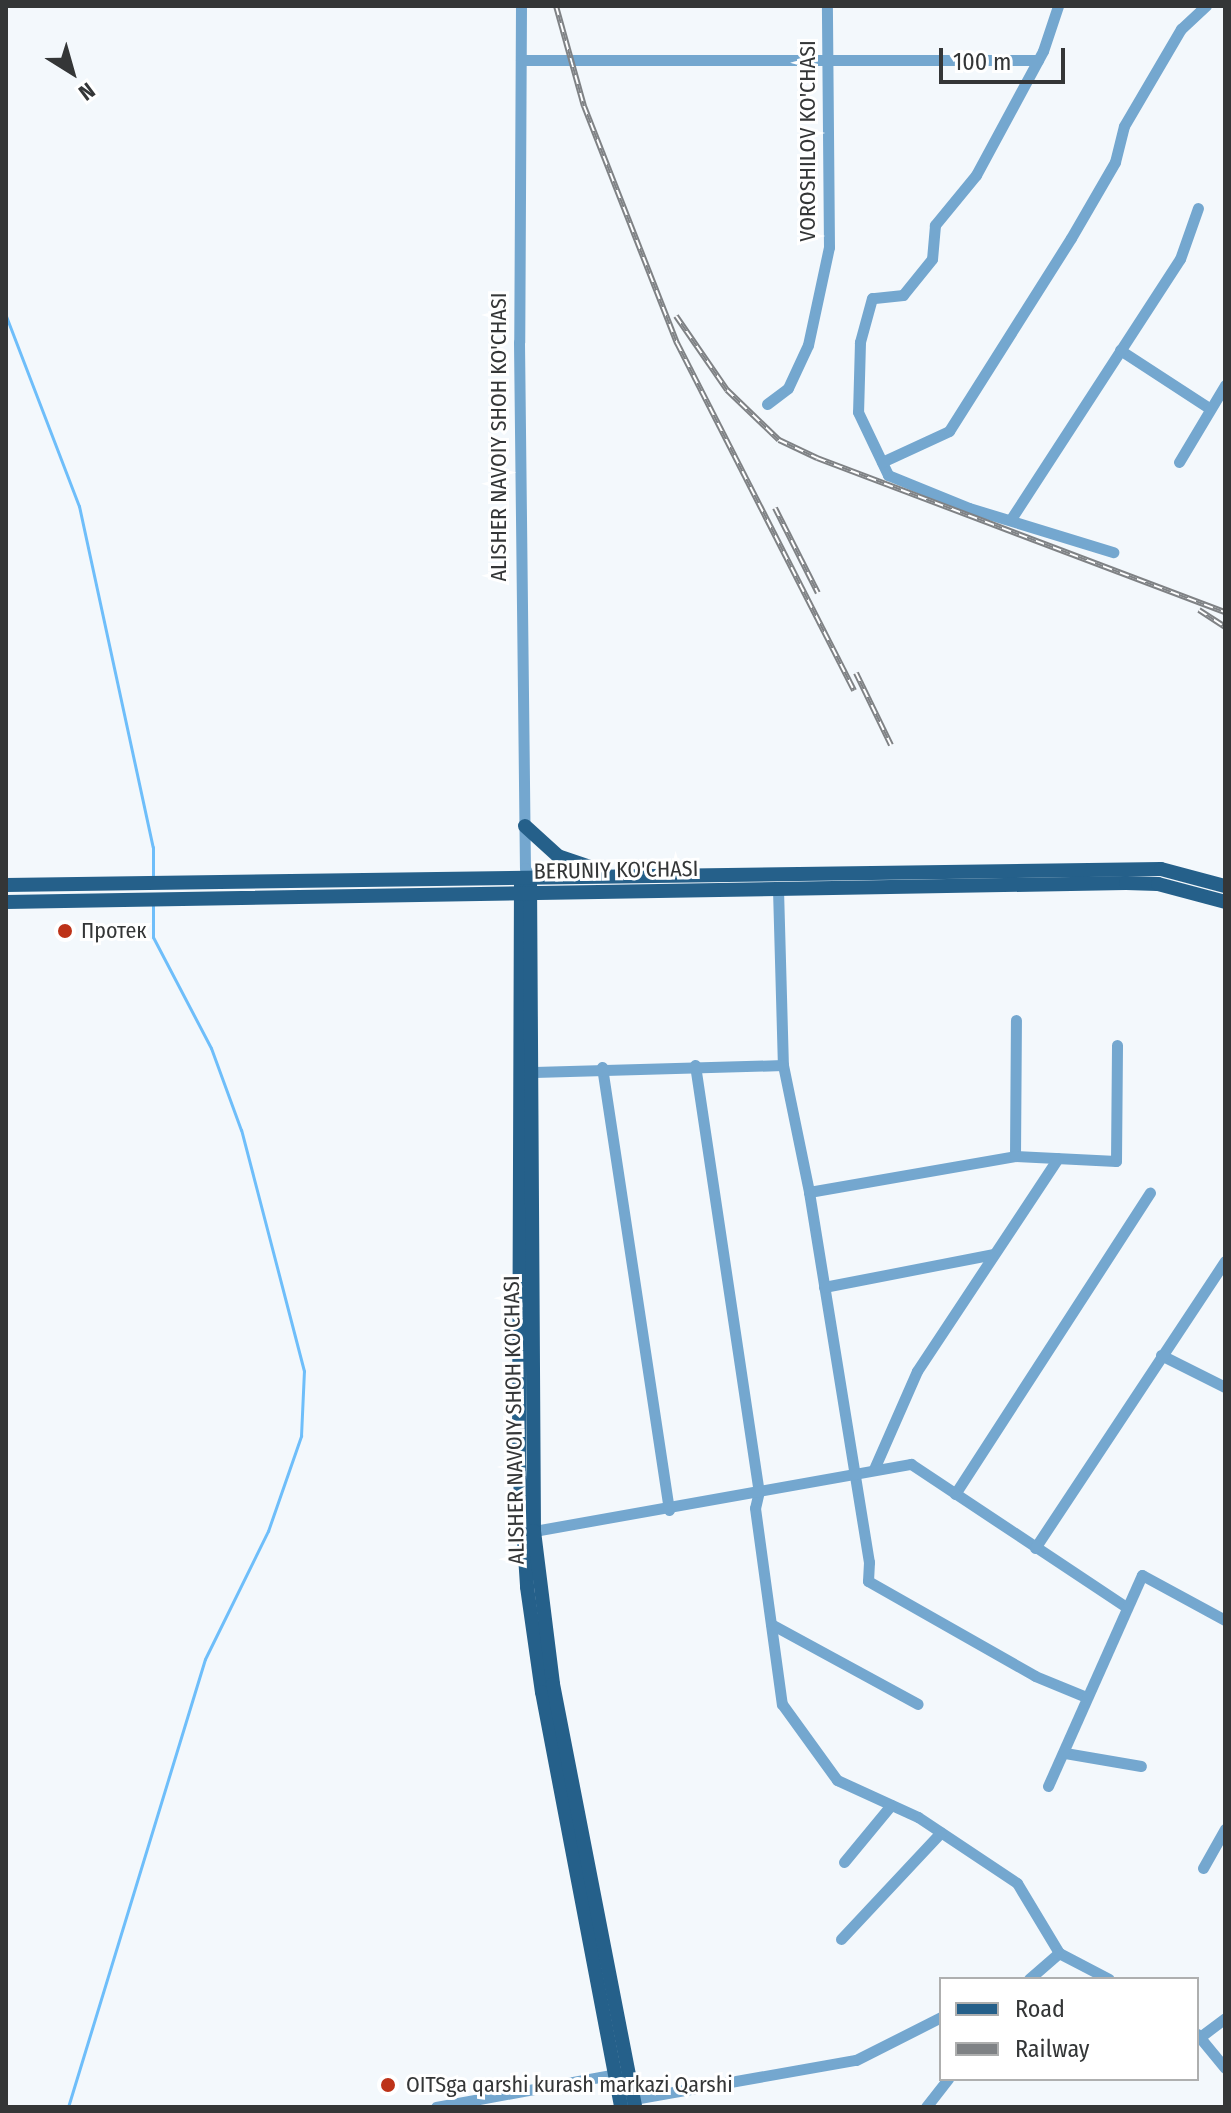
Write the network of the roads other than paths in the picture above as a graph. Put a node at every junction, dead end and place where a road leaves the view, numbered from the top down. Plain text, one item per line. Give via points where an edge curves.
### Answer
1 (521, 6) edge
2 (827, 6) edge
3 (1058, 6) edge
4 (1206, 6) edge
5 (828, 58) junction
6 (521, 60) junction
7 (1038, 60) junction
8 (1198, 208) dead end
9 (1120, 350) junction
10 (1225, 385) edge
11 (767, 404) dead end
12 (1209, 408) junction
13 (882, 462) junction
14 (1179, 462) dead end
15 (1011, 519) junction
16 (1113, 552) dead end
17 (525, 826) junction
18 (615, 875) junction
19 (525, 882) junction
20 (6, 885) edge
21 (29, 885) junction
22 (1225, 886) edge
23 (778, 889) junction
24 (6, 902) edge
25 (29, 902) junction
26 (1225, 902) edge
27 (1016, 1020) dead end
28 (1117, 1045) dead end
29 (695, 1065) junction
30 (783, 1065) junction
31 (602, 1067) junction
32 (534, 1072) junction
33 (1015, 1156) junction
34 (1058, 1158) junction
35 (809, 1192) junction
36 (1150, 1193) dead end
37 (994, 1254) junction
38 (1225, 1261) edge
39 (824, 1287) junction
40 (1161, 1355) junction
41 (1225, 1387) edge
42 (874, 1469) junction
43 (853, 1472) junction
44 (759, 1491) junction
45 (955, 1494) junction
46 (669, 1510) junction
47 (534, 1531) junction
48 (1035, 1548) junction
49 (1125, 1606) junction
50 (1225, 1620) edge
51 (771, 1624) junction
52 (1086, 1697) junction
53 (918, 1704) dead end
54 (1065, 1753) junction
55 (1141, 1766) dead end
56 (1048, 1786) dead end
57 (891, 1805) junction
58 (1225, 1829) edge
59 (941, 1832) junction
60 (844, 1862) dead end
61 (1203, 1868) dead end
62 (841, 1939) dead end
63 (1059, 1953) junction
64 (1029, 1977) edge
65 (1105, 1977) edge
66 (939, 2018) edge
67 (1225, 2018) edge
68 (1199, 2036) edge
69 (1225, 2068) edge
70 (621, 2073) junction
71 (946, 2081) edge
72 (627, 2103) edge
73 (436, 2107) edge
74 (926, 2107) edge

1 - 6 street, ALISHER NAVOIY SHOH KO'CHASI
2 - 5 street, VOROSHILOV KO'CHASI
3 - 7 street
4 - 13 street via 1181,29 1124,126 1115,162 949,431
5 - 6 street
5 - 7 street
5 - 11 street, VOROSHILOV KO'CHASI via 829,247 808,345 788,388
6 - 17 street, ALISHER NAVOIY SHOH KO'CHASI
7 - 13 street via 976,175 935,225 932,259 903,295 872,298 860,342 858,412
8 - 9 street via 1180,259
9 - 12 street
9 - 15 street
10 - 12 street
12 - 14 street
13 - 15 street via 888,475 909,487
15 - 16 street
17 - 18 main road via 558,856
17 - 19 street, ALISHER NAVOIY SHOH KO'CHASI
18 - 19 main road, BERUNIY KO'CHASI
18 - 22 main road, BERUNIY KO'CHASI via 1161,869
19 - 21 main road, BERUNIY KO'CHASI
19 - 23 main road, BERUNIY KO'CHASI
19 - 25 main road, BERUNIY KO'CHASI
19 - 32 main road, ALISHER NAVOIY SHOH KO'CHASI
19 - 70 main road, ALISHER NAVOIY SHOH KO'CHASI via 519,1465 527,1587
20 - 21 main road, BERUNIY KO'CHASI
21 - 25 main road
23 - 26 main road, BERUNIY KO'CHASI via 1147,884
23 - 30 street
24 - 25 main road, BERUNIY KO'CHASI
27 - 33 street
28 - 34 street via 1116,1161
29 - 30 street
29 - 31 street
29 - 44 street
30 - 35 street
31 - 32 street
31 - 46 street
32 - 47 main road, ALISHER NAVOIY SHOH KO'CHASI
33 - 34 street
33 - 35 street
34 - 37 street
35 - 39 street
36 - 45 street
37 - 39 street
37 - 42 street via 917,1371
38 - 40 street
39 - 43 street
40 - 41 street
40 - 48 street
42 - 43 street
42 - 45 street via 911,1464
43 - 44 street
43 - 52 street via 869,1562 866,1575 873,1586 1035,1676
44 - 46 street
44 - 51 street via 755,1508
45 - 48 street
46 - 47 street
47 - 70 main road, ALISHER NAVOIY SHOH KO'CHASI via 551,1669
48 - 49 street
49 - 50 street via 1142,1575
49 - 52 street
51 - 53 street
51 - 57 street via 782,1704 837,1780
52 - 54 street
54 - 55 street
54 - 56 street
57 - 59 street
57 - 60 street
58 - 61 street
59 - 62 street
59 - 63 street via 1017,1883
63 - 64 street
63 - 65 street
66 - 72 street via 856,2060
67 - 68 street
68 - 69 street
70 - 72 main road, ALISHER NAVOIY SHOH KO'CHASI
70 - 73 street
71 - 74 street

